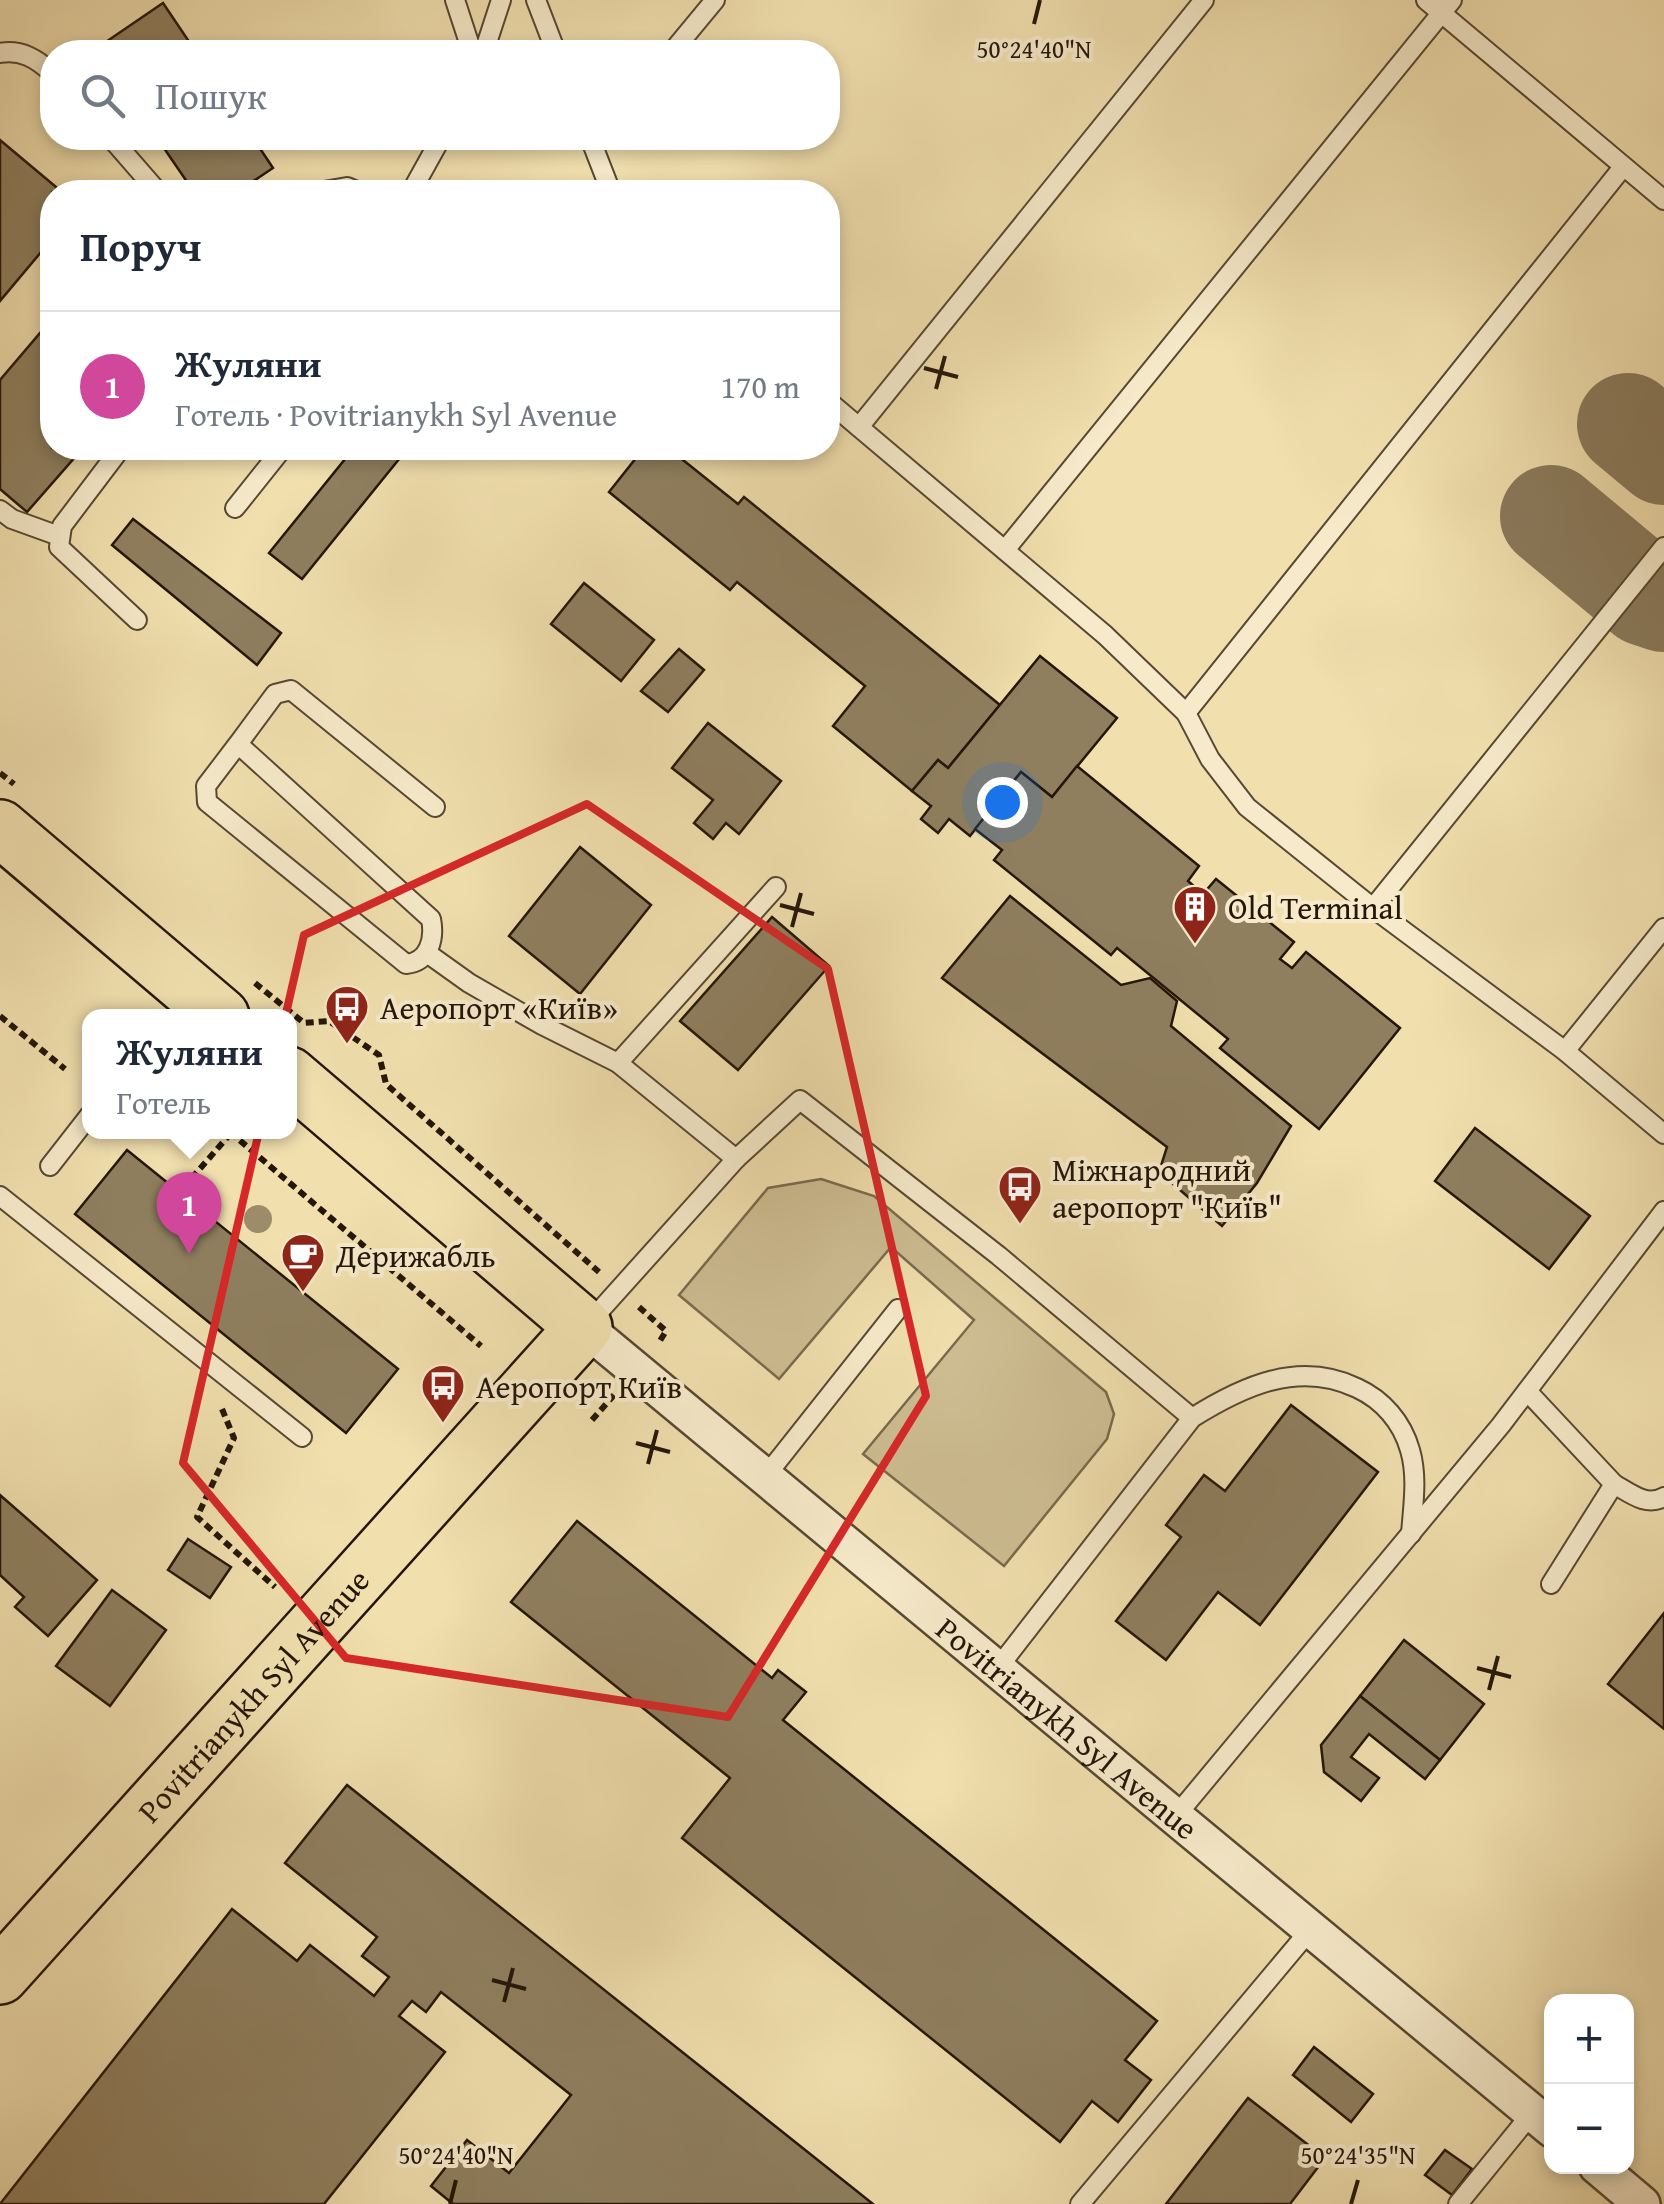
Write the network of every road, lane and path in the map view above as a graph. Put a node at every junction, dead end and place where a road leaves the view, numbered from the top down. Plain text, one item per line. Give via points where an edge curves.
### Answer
1 (456, 0) edge
2 (501, 0) edge
3 (536, 0) edge
4 (715, 0) edge
5 (1204, 0) edge
6 (1426, 0) edge
7 (1447, 7) edge
8 (468, 40) edge
9 (488, 40) edge
10 (551, 40) edge
11 (682, 40) edge
12 (0, 53) edge
13 (40, 62) edge
14 (121, 150) edge
15 (434, 150) edge
16 (598, 150) edge
17 (1623, 166) junction
18 (148, 180) edge
19 (418, 180) edge
20 (607, 180) edge
21 (1664, 200) edge
22 (840, 411) edge
23 (858, 427) junction
24 (112, 460) edge
25 (274, 460) edge
26 (234, 508) dead end
27 (0, 510) edge
28 (59, 536) junction
29 (1664, 547) edge
30 (1005, 550) junction
31 (137, 620) dead end
32 (1186, 712) junction
33 (238, 744) junction
34 (435, 808) dead end
35 (0, 828) edge
36 (776, 887) dead end
37 (1373, 908) junction
38 (1664, 928) edge
39 (427, 954) junction
40 (198, 1004) edge
41 (0, 1016) edge
42 (1565, 1051) junction
43 (618, 1063) junction
44 (66, 1069) dead end
45 (297, 1082) edge
46 (82, 1125) edge
47 (1664, 1134) edge
48 (225, 1139) edge
49 (239, 1139) edge
50 (736, 1159) junction
51 (50, 1166) dead end
52 (184, 1188) dead end
53 (0, 1196) edge
54 (1664, 1211) edge
55 (898, 1309) dead end
56 (584, 1328) junction
57 (481, 1346) dead end
58 (1527, 1390) junction
59 (216, 1394) dead end
60 (1192, 1418) junction
61 (302, 1438) dead end
62 (765, 1476) junction
63 (1614, 1484) junction
64 (1664, 1497) edge
65 (1411, 1534) junction
66 (1551, 1584) dead end
67 (275, 1587) dead end
68 (997, 1669) junction
69 (1176, 1817) junction
70 (1310, 1930) junction
71 (0, 1976) edge
72 (1542, 2121) edge
73 (1606, 2174) edge
74 (1080, 2204) edge
75 (1458, 2204) edge
76 (1642, 2204) edge

1 - 8 lane
2 - 9 lane
3 - 10 lane
4 - 11 lane
5 - 23 lane
6 - 7 lane
7 - 17 lane
7 - 30 lane
12 - 13 lane
14 - 18 lane
15 - 19 lane
16 - 20 lane
17 - 21 lane
17 - 32 lane
22 - 23 lane
23 - 30 lane
24 - 28 lane
25 - 26 lane
27 - 28 lane
28 - 31 lane via 66,555
29 - 37 lane
30 - 32 lane
32 - 37 lane via 1210,759 1247,807
33 - 34 lane via 275,694 291,690
33 - 39 lane via 424,909 434,932
33 - 39 lane via 206,786 207,802 406,964
35 - 40 main road
36 - 43 lane
37 - 42 lane
38 - 42 lane
39 - 43 lane via 527,1017
41 - 44 path
42 - 47 lane
43 - 50 lane
45 - 56 main road, Povitrianykh Syl Avenue
46 - 51 lane
48 - 52 path
49 - 57 path
50 - 56 lane
50 - 60 lane via 800,1100
53 - 61 lane
54 - 58 lane
55 - 62 lane
56 - 62 street, Povitrianykh Syl Avenue
56 - 71 main road, Povitrianykh Syl Avenue
58 - 63 lane
58 - 65 lane
59 - 67 path via 234,1438 198,1516
60 - 65 lane via 1246,1388 1307,1373 1373,1396 1394,1416 1410,1450
60 - 68 lane
62 - 68 street, Povitrianykh Syl Avenue
63 - 64 lane via 1642,1500
63 - 66 lane
65 - 69 lane
68 - 69 street, Povitrianykh Syl Avenue
69 - 70 street, Povitrianykh Syl Avenue
70 - 72 street, Povitrianykh Syl Avenue
70 - 74 lane
72 - 75 lane
73 - 76 street

